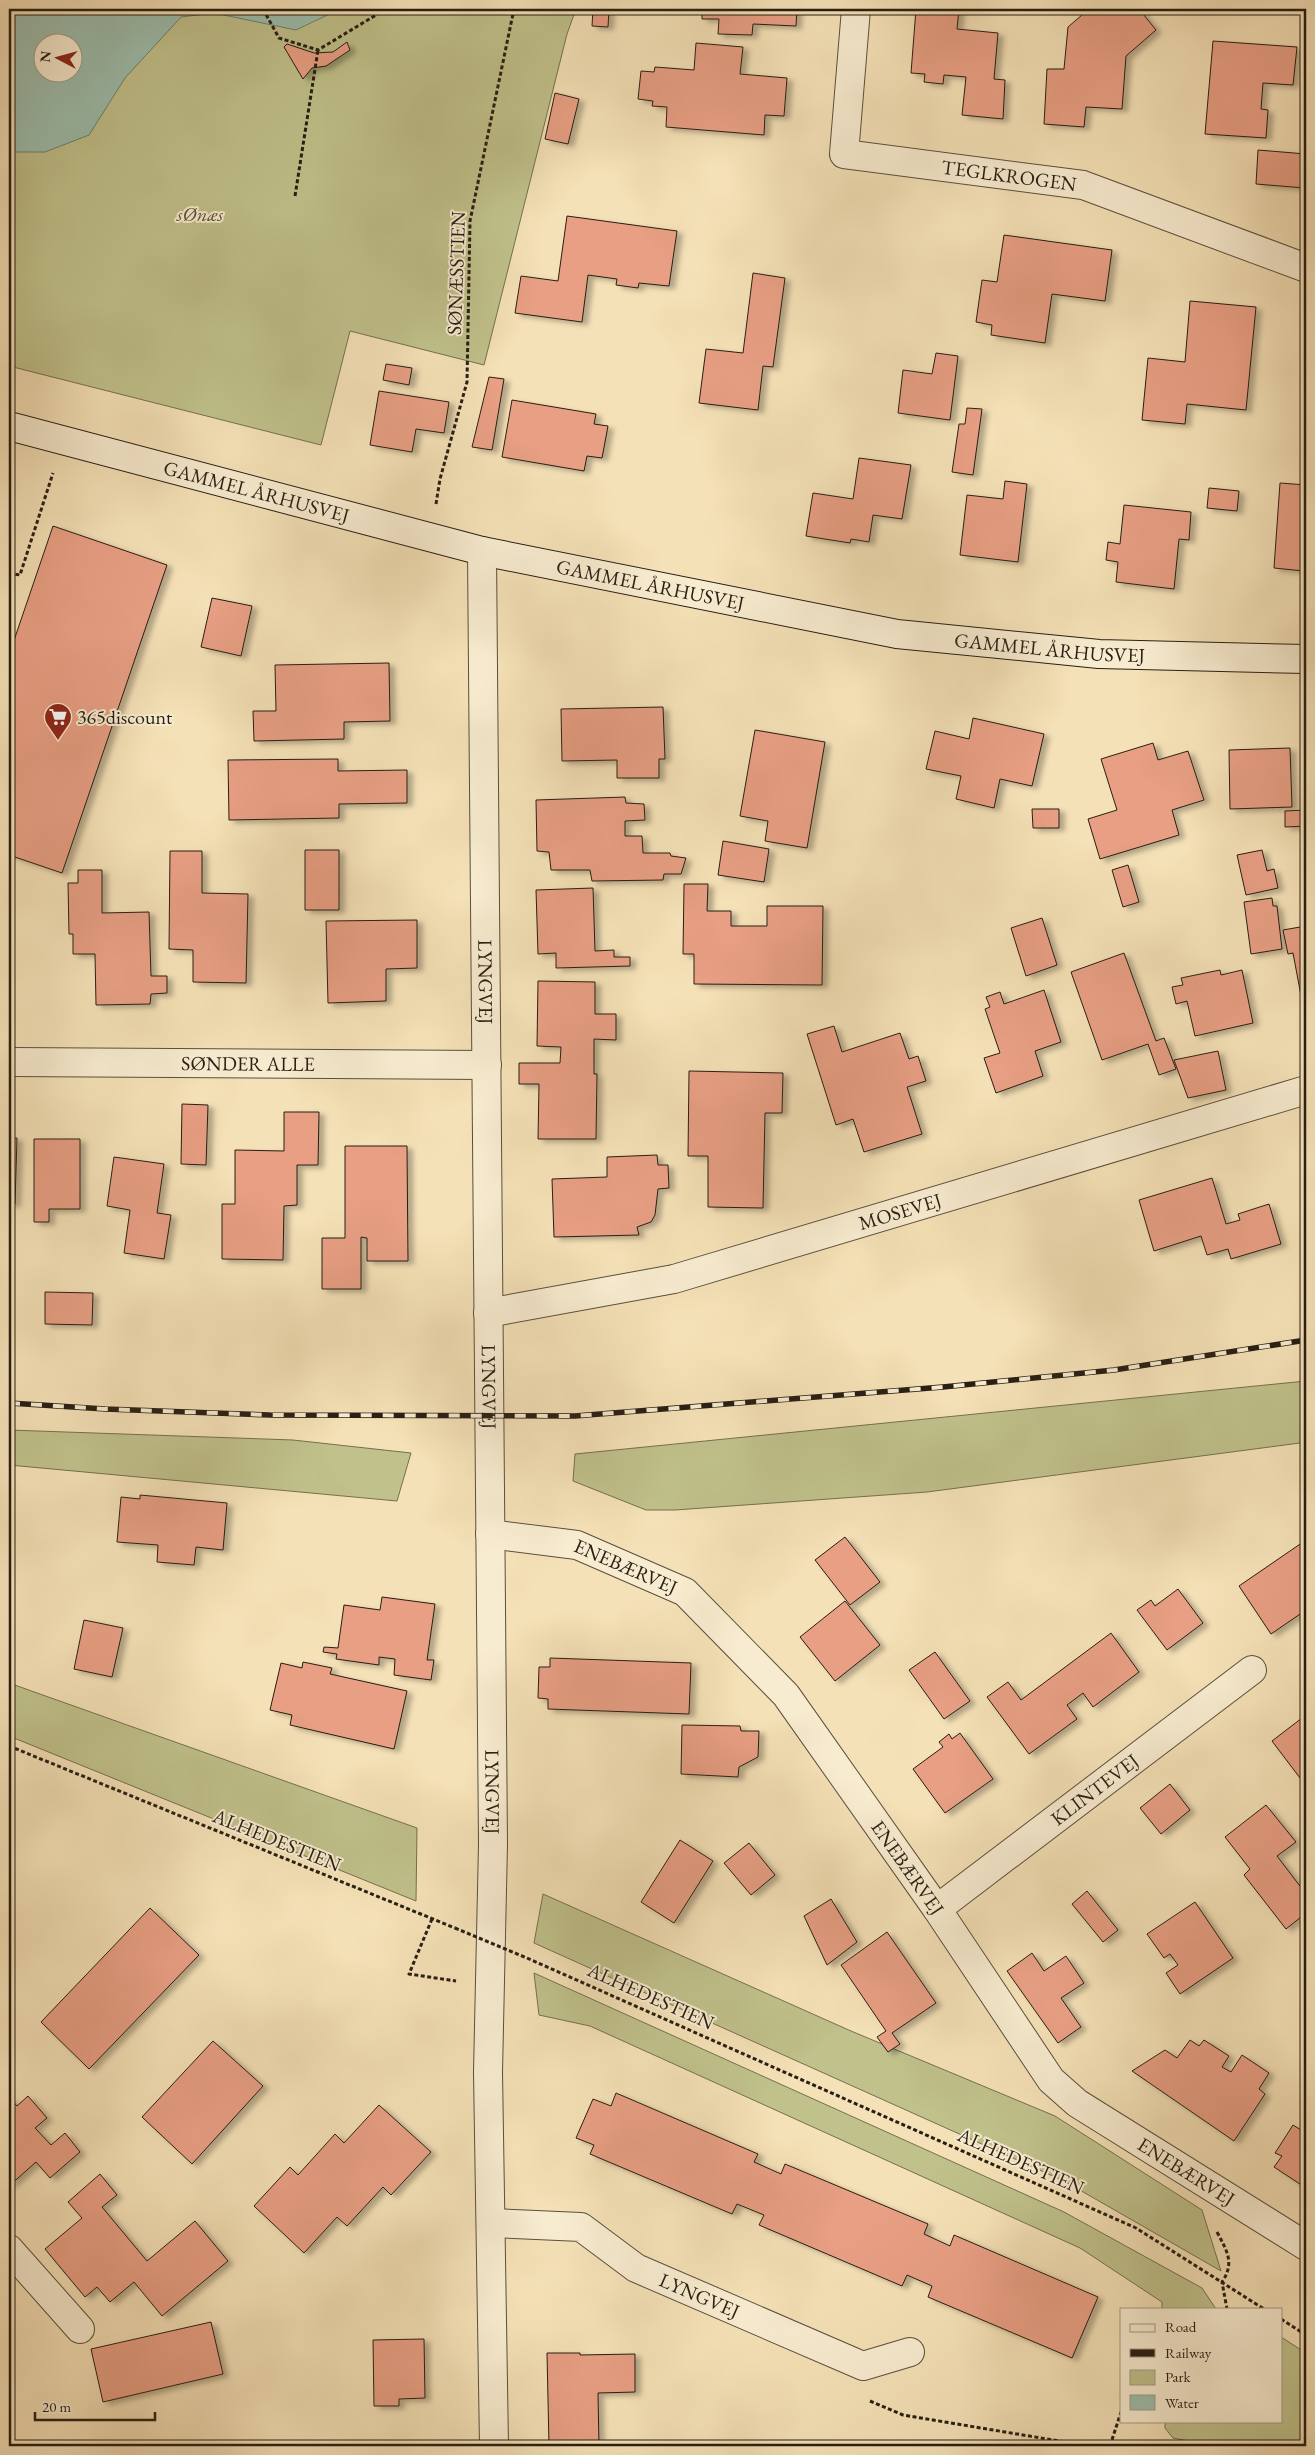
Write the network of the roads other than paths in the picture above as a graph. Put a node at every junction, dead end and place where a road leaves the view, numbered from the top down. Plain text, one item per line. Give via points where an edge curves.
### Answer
1 (856, 9) edge
2 (1306, 268) edge
3 (9, 426) edge
4 (482, 551) junction
5 (1306, 659) edge
6 (9, 1062) edge
7 (487, 1065) junction
8 (1306, 1090) edge
9 (488, 1313) junction
10 (490, 1534) junction
11 (1252, 1670) dead end
12 (937, 1909) junction
13 (491, 2223) junction
14 (1306, 2246) edge
15 (9, 2250) edge
16 (80, 2329) dead end
17 (910, 2352) dead end
18 (494, 2446) edge

1 - 2 street, TEGLKROGEN via 844,154 1083,186
3 - 4 street, GAMMEL ÅRHUSVEJ
4 - 5 street, GAMMEL ÅRHUSVEJ via 897,634 1099,654
4 - 7 street, LYNGVEJ
6 - 7 street, SØNDER ALLE
7 - 9 street, LYNGVEJ
8 - 9 street, MOSEVEJ via 674,1279
9 - 10 street, LYNGVEJ
10 - 12 street, ENEBÆRVEJ via 577,1545 685,1592 786,1695
10 - 13 street, LYNGVEJ via 493,1844 489,1985
11 - 12 street, KLINTEVEJ
12 - 14 street, ENEBÆRVEJ via 1051,2080 1077,2103
13 - 17 street, LYNGVEJ via 581,2227 636,2268 863,2366
13 - 18 street, LYNGVEJ
15 - 16 street

